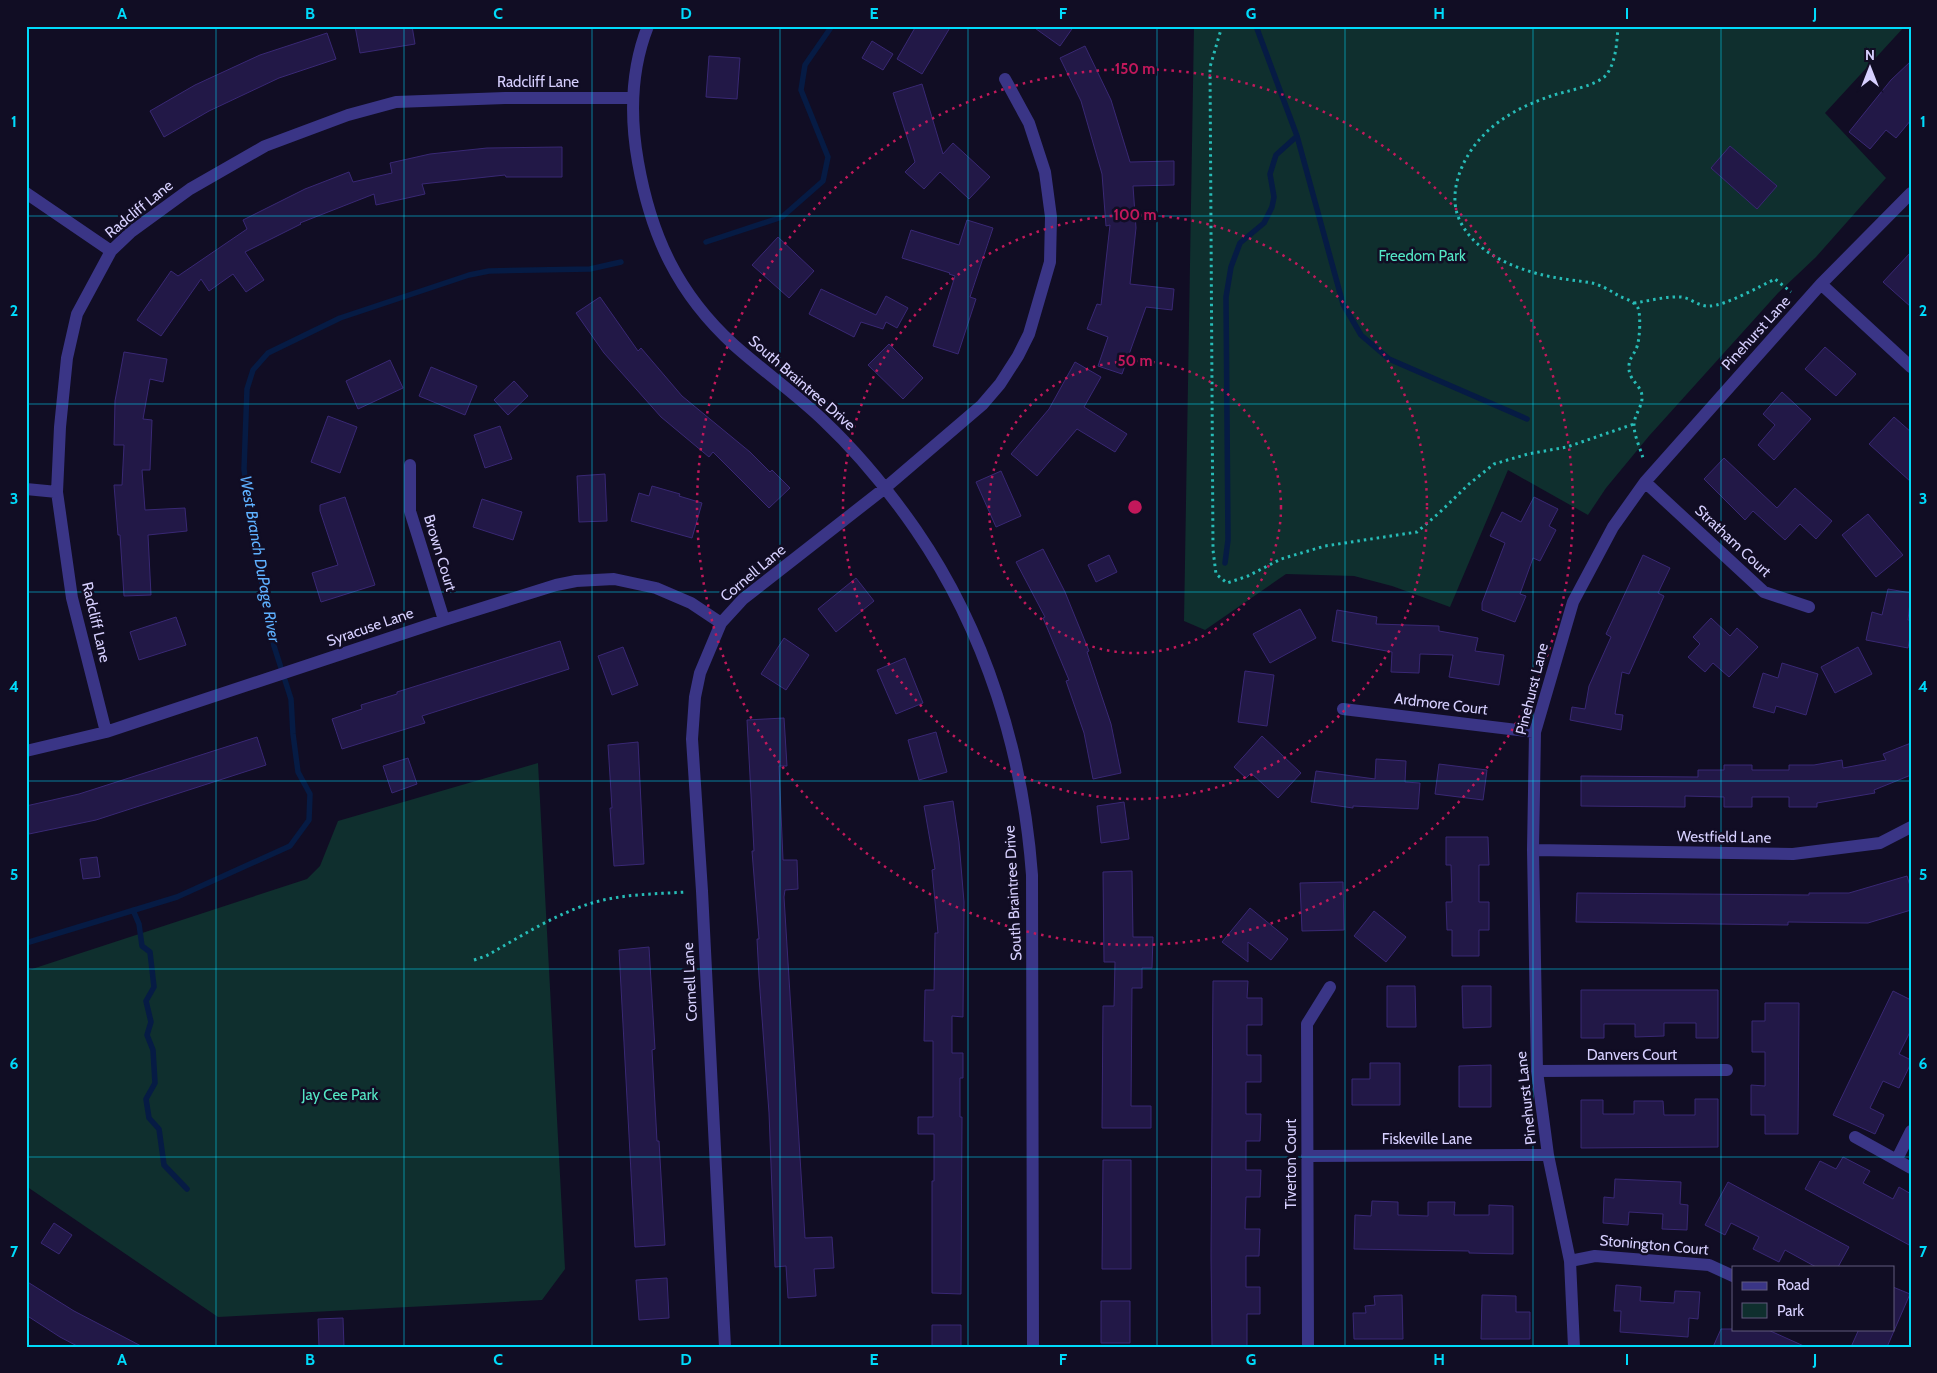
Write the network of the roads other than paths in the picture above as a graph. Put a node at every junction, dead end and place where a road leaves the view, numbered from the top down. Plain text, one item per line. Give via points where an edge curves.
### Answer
1 (648, 26) edge
2 (1005, 79) dead end
3 (632, 98) junction
4 (26, 193) edge
5 (1911, 193) edge
6 (111, 251) junction
7 (1821, 284) junction
8 (1911, 367) edge
9 (410, 465) dead end
10 (1645, 482) junction
11 (885, 488) junction
12 (26, 489) edge
13 (57, 492) junction
14 (1809, 607) dead end
15 (444, 620) junction
16 (721, 623) junction
17 (1344, 708) dead end
18 (106, 732) junction
19 (1534, 732) junction
20 (26, 751) edge
21 (1911, 827) edge
22 (1533, 850) junction
23 (1330, 987) dead end
24 (1726, 1070) dead end
25 (1537, 1072) junction
26 (1911, 1131) edge
27 (1855, 1137) dead end
28 (1548, 1155) junction
29 (1307, 1156) junction
30 (1897, 1159) junction
31 (1911, 1168) edge
32 (1570, 1261) junction
33 (1732, 1276) edge
34 (725, 1347) edge
35 (1033, 1347) edge
36 (1308, 1347) edge
37 (1574, 1347) edge

1 - 3 street, South Braintree Drive
2 - 11 street, Cornell Lane via 1029,122 1045,172 1051,217 1050,262 1029,334 1000,384 982,405
3 - 6 street, Radcliff Lane via 396,102 348,115 265,146 198,184 131,232
3 - 11 street, South Braintree Drive via 634,139 647,201 656,233 683,286 715,326 824,421
4 - 6 street
5 - 7 street, Pinehurst Lane
6 - 13 street, Radcliff Lane via 77,314 67,358
7 - 8 street
7 - 10 street, Pinehurst Lane
9 - 15 street, Brown Court via 410,512
10 - 14 street, Stratham Court via 1764,592
10 - 19 street, Pinehurst Lane via 1613,527 1572,602
11 - 16 street, Cornell Lane via 743,599
11 - 35 street, South Braintree Drive via 943,572 967,619 1004,715 1025,808 1033,902
12 - 13 street
13 - 18 street, Radcliff Lane via 72,598
15 - 16 street, Syracuse Lane via 556,585 614,579 674,594
15 - 18 street, Syracuse Lane
16 - 34 street, Cornell Lane via 700,673 692,715 692,739
17 - 19 street, Ardmore Court
18 - 20 street, Syracuse Lane
19 - 22 street, Pinehurst Lane
21 - 22 street, Westfield Lane via 1880,843 1793,854
22 - 25 street, Pinehurst Lane
23 - 29 street, Tiverton Court via 1307,1024
24 - 25 street, Danvers Court
25 - 28 street, Pinehurst Lane
26 - 30 street
27 - 30 street
28 - 29 street, Fiskeville Lane
28 - 32 street, Pinehurst Lane
29 - 36 street, Tiverton Court
30 - 31 street
32 - 33 street, Stonington Court via 1595,1256 1709,1265
32 - 37 street, Pinehurst Lane

